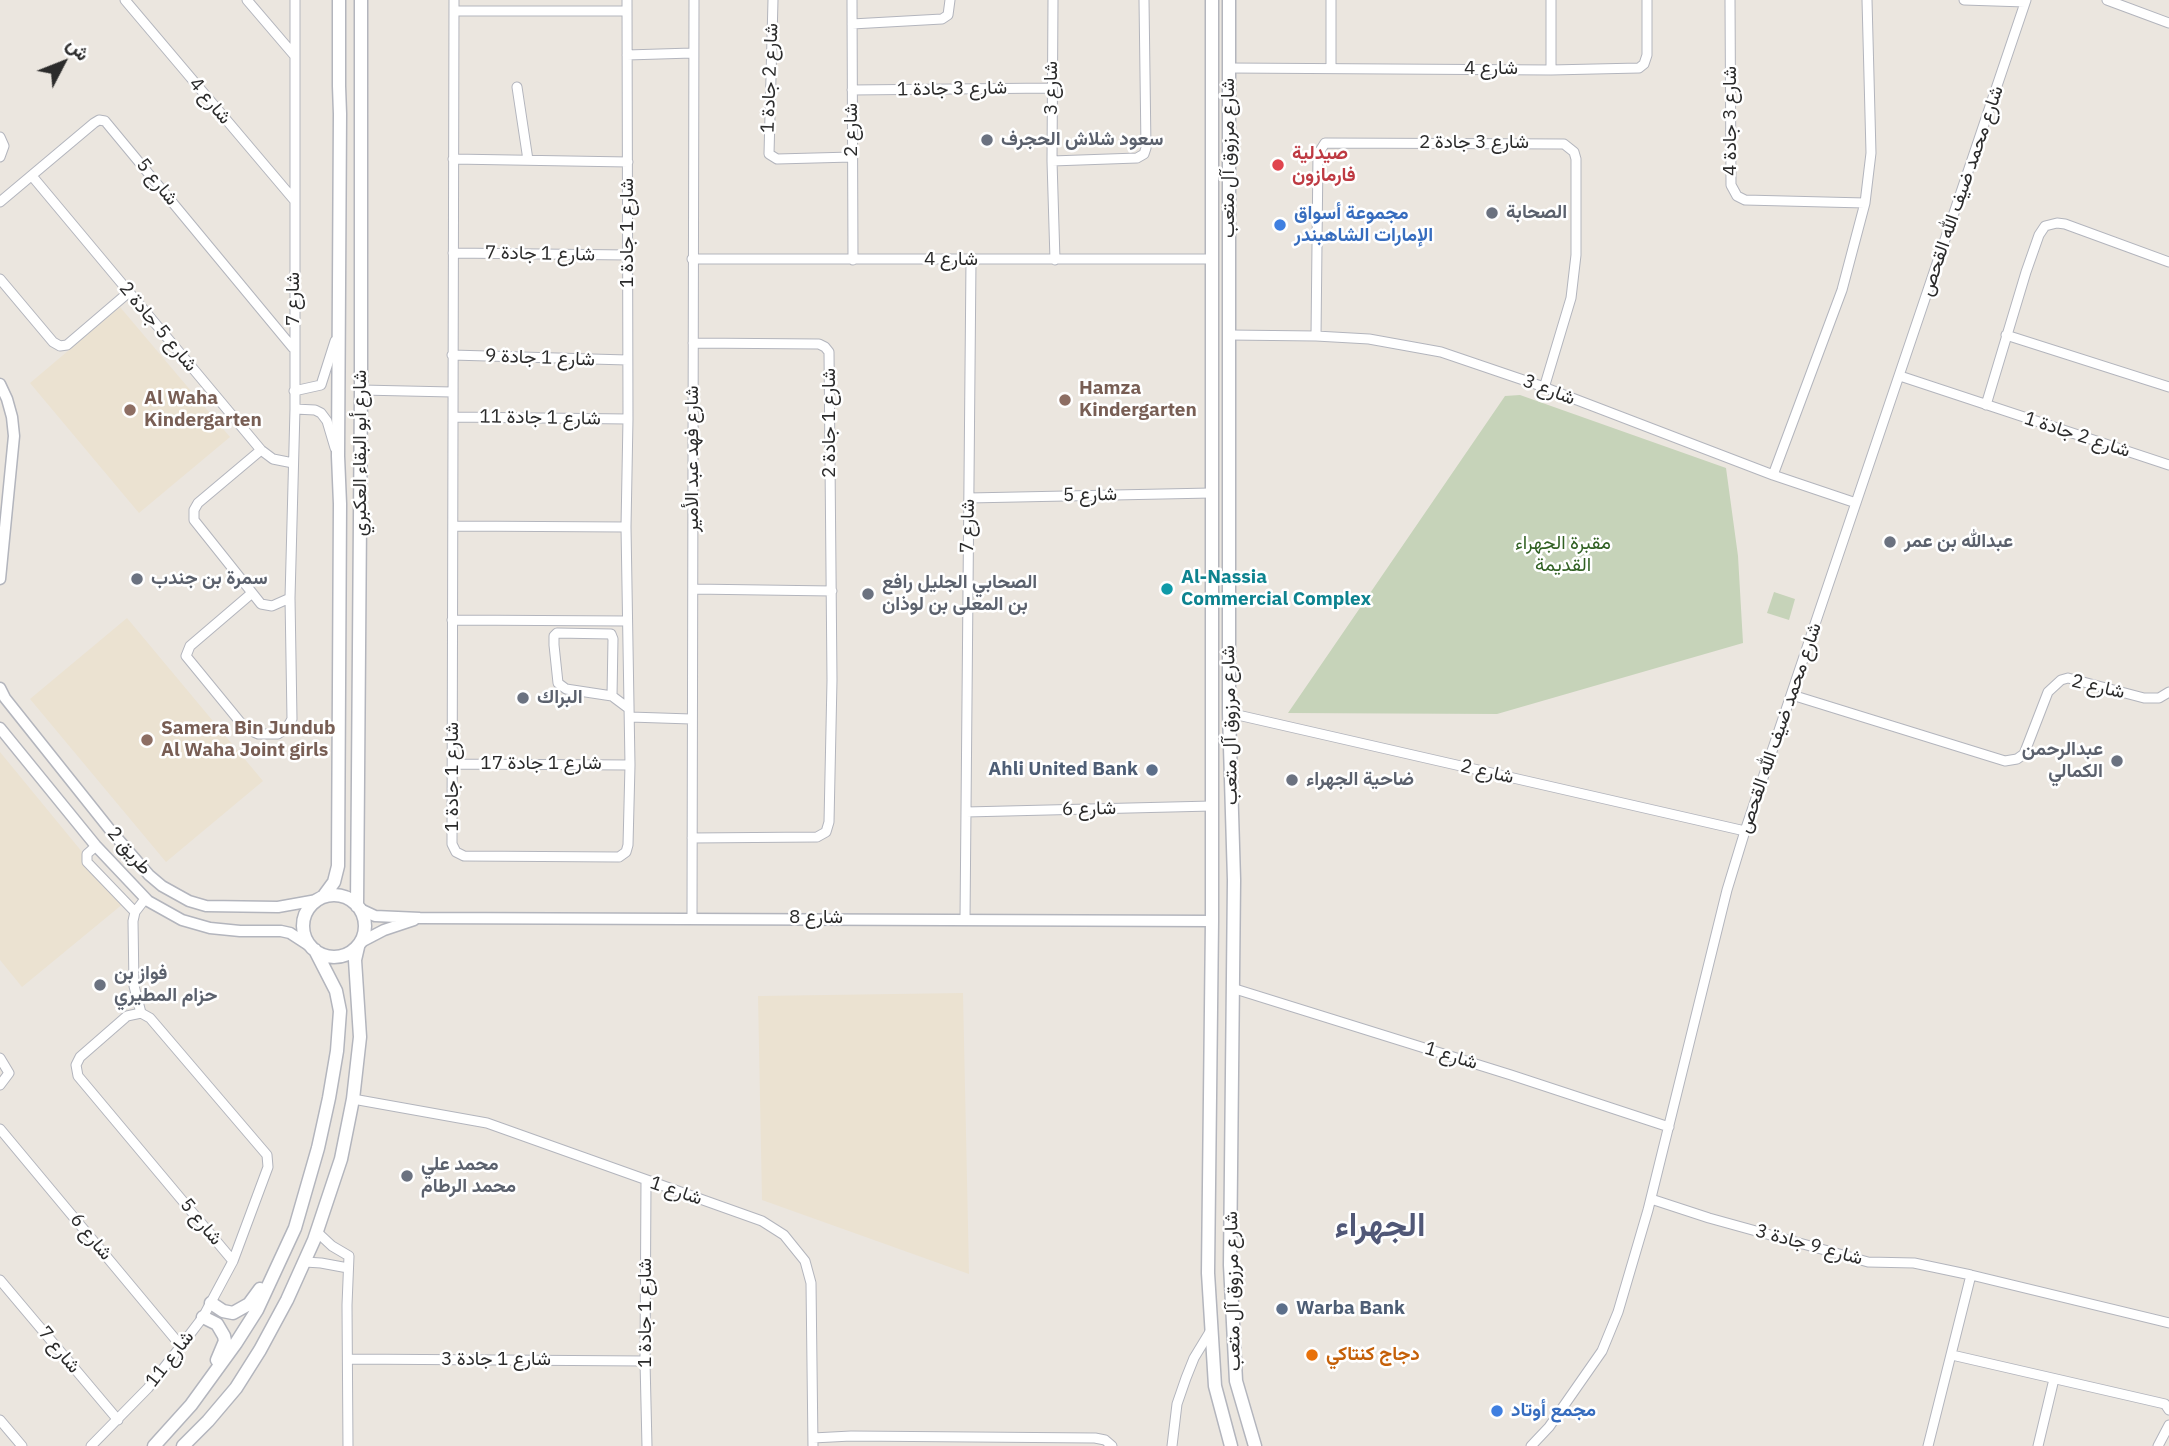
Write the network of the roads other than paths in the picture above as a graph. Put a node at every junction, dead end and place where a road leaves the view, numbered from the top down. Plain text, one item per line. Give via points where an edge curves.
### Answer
1 (125, 0) edge
2 (247, 0) edge
3 (295, 0) edge
4 (339, 0) edge
5 (361, 0) edge
6 (454, 0) edge
7 (627, 0) edge
8 (694, 0) edge
9 (773, 0) edge
10 (852, 0) edge
11 (950, 0) edge
12 (1053, 0) edge
13 (1144, 0) edge
14 (1212, 0) edge
15 (1229, 0) edge
16 (1331, 0) edge
17 (1551, 0) edge
18 (1647, 0) edge
19 (1730, 0) edge
20 (1867, 0) edge
21 (1964, 0) edge
22 (2107, 0) edge
23 (2026, 1) edge
24 (454, 11) junction
25 (626, 11) junction
26 (2169, 23) edge
27 (852, 24) junction
28 (692, 53) junction
29 (294, 55) junction
30 (627, 55) junction
31 (1229, 68) junction
32 (1331, 68) junction
33 (1551, 70) junction
34 (517, 87) dead end
35 (1051, 88) junction
36 (852, 90) junction
37 (341, 114) junction
38 (0, 137) edge
39 (0, 157) edge
40 (852, 157) junction
41 (453, 159) junction
42 (528, 160) junction
43 (628, 162) junction
44 (1052, 162) junction
45 (32, 176) junction
46 (1211, 200) junction
47 (295, 201) junction
48 (0, 202) edge
49 (1229, 203) junction
50 (1865, 203) junction
51 (361, 228) junction
52 (1211, 231) junction
53 (1229, 232) junction
54 (453, 253) junction
55 (628, 255) junction
56 (692, 259) junction
57 (1211, 259) junction
58 (853, 260) junction
59 (971, 260) junction
60 (1055, 260) junction
61 (2169, 262) edge
62 (0, 279) edge
63 (129, 292) junction
64 (339, 329) junction
65 (1229, 335) junction
66 (1316, 335) junction
67 (2006, 335) junction
68 (693, 343) junction
69 (293, 348) junction
70 (452, 355) junction
71 (627, 360) junction
72 (1900, 376) junction
73 (0, 384) edge
74 (2169, 387) edge
75 (1544, 388) junction
76 (361, 390) junction
77 (294, 391) junction
78 (452, 393) junction
79 (1986, 405) junction
80 (295, 409) junction
81 (453, 417) junction
82 (628, 419) junction
83 (261, 450) junction
84 (338, 456) junction
85 (293, 463) junction
86 (2169, 465) edge
87 (1773, 475) junction
88 (1211, 493) junction
89 (969, 498) junction
90 (1856, 503) junction
91 (340, 504) junction
92 (453, 526) junction
93 (626, 527) junction
94 (2, 542) edge
95 (0, 579) edge
96 (693, 589) junction
97 (1210, 589) junction
98 (832, 591) junction
99 (1229, 591) junction
100 (252, 593) junction
101 (290, 598) junction
102 (359, 610) junction
103 (1211, 619) junction
104 (452, 620) junction
105 (1229, 620) junction
106 (627, 621) junction
107 (0, 688) edge
108 (2169, 692) edge
109 (1792, 695) junction
110 (612, 696) junction
111 (629, 712) junction
112 (1229, 713) junction
113 (691, 719) junction
114 (0, 727) edge
115 (30, 730) junction
116 (13, 744) junction
117 (453, 764) junction
118 (630, 765) junction
119 (1212, 806) junction
120 (966, 812) junction
121 (111, 831) junction
122 (1745, 831) junction
123 (692, 838) junction
124 (96, 846) junction
125 (145, 899) junction
126 (320, 899) junction
127 (358, 908) junction
128 (135, 912) junction
129 (420, 918) junction
130 (692, 918) junction
131 (964, 919) junction
132 (1212, 921) junction
133 (359, 944) junction
134 (312, 948) junction
135 (1232, 988) junction
136 (141, 1013) junction
137 (0, 1058) edge
138 (0, 1085) edge
139 (353, 1099) junction
140 (1669, 1127) junction
141 (0, 1129) edge
142 (646, 1180) junction
143 (1651, 1199) junction
144 (317, 1232) junction
145 (280, 1260) junction
146 (233, 1261) junction
147 (305, 1262) junction
148 (348, 1268) junction
149 (1971, 1275) junction
150 (0, 1280) edge
151 (211, 1303) junction
152 (203, 1317) junction
153 (2169, 1323) edge
154 (1211, 1331) junction
155 (181, 1346) junction
156 (1952, 1355) junction
157 (348, 1359) junction
158 (645, 1361) junction
159 (2054, 1379) junction
160 (208, 1383) junction
161 (2169, 1410) edge
162 (0, 1420) edge
163 (118, 1420) junction
164 (2169, 1425) edge
165 (813, 1442) edge
166 (22, 1446) edge
167 (91, 1446) edge
168 (154, 1446) edge
169 (183, 1446) edge
170 (348, 1446) edge
171 (647, 1446) edge
172 (1112, 1446) edge
173 (1172, 1446) edge
174 (1231, 1446) edge
175 (1255, 1446) edge
176 (1531, 1446) edge
177 (1928, 1446) edge
178 (2038, 1446) edge
179 (2158, 1446) edge

1 - 47 street, شارع 4
2 - 29 street
3 - 29 street, شارع 7
4 - 37 main road, شارع أبو البقاء العكبري
5 - 51 main road, شارع أبو البقاء العكبري
6 - 24 street, شارع 1 جادة 1
7 - 25 street, شارع 1 جادة 1
8 - 28 street, شارع فهد عبد الأمير
9 - 40 street, شارع 2 جادة 1 via 769,154 777,159
10 - 27 street, شارع 2
11 - 27 street via 948,15 942,19
12 - 35 street, شارع 3
13 - 44 street via 1144,154
14 - 46 main road, شارع مرزوق آل متعب
15 - 31 main road, شارع مرزوق آل متعب
16 - 32 street
17 - 33 street
18 - 33 street, شارع 4 via 1647,55 1639,68
19 - 50 street, شارع 3 جادة 4 via 1731,186 1737,196 1745,200
20 - 50 street via 1871,153
21 - 23 street
22 - 26 street
23 - 72 street, شارع محمد ضيف الله القحص
24 - 25 street
24 - 41 street, شارع 1 جادة 1
25 - 30 street, شارع 1 جادة 1
27 - 36 street, شارع 2
28 - 30 street
28 - 56 street, شارع فهد عبد الأمير
29 - 47 street, شارع 7
30 - 43 street, شارع 1 جادة 1
31 - 32 street, شارع 4
31 - 49 main road, شارع مرزوق آل متعب
32 - 33 street, شارع 4
34 - 42 street
35 - 36 street, شارع 3 جادة 1
35 - 44 street, شارع 3
36 - 40 street, شارع 2
37 - 51 main road via 349,112 353,118 354,215
37 - 64 main road, شارع أبو البقاء العكبري
38 - 39 street via 4,146
40 - 58 street, شارع 2
41 - 42 street
41 - 54 street, شارع 1 جادة 1
42 - 43 street
43 - 55 street, شارع 1 جادة 1
44 - 60 street, شارع 3
45 - 48 street, شارع 5
45 - 63 street, شارع 5 جادة 2
45 - 69 street, شارع 5 via 94,123 105,121
46 - 49 main road via 1218,205
46 - 52 main road, شارع مرزوق آل متعب
47 - 69 street, شارع 7
49 - 53 main road, شارع مرزوق آل متعب
50 - 87 street via 1842,290
51 - 76 main road, شارع أبو البقاء العكبري
52 - 53 main road via 1218,226
52 - 57 main road, شارع مرزوق آل متعب
53 - 65 main road, شارع مرزوق آل متعب
54 - 55 street, شارع 1 جادة 7
54 - 70 street, شارع 1 جادة 1
55 - 71 street, شارع 1 جادة 1
56 - 58 street, شارع 4
56 - 68 street, شارع فهد عبد الأمير
57 - 60 street, شارع 4
57 - 88 main road, شارع مرزوق آل متعب
58 - 59 street, شارع 4
59 - 60 street, شارع 4
59 - 89 street, شارع 7
61 - 67 street via 2065,224 2045,226
62 - 63 street via 60,346 68,345
63 - 83 street, شارع 5 جادة 2
64 - 77 street via 321,385
64 - 84 main road, شارع أبو البقاء العكبري
65 - 66 street, شارع 3
65 - 99 main road, شارع مرزوق آل متعب
66 - 75 street, شارع 3 via 1423,347
66 - 75 street, شارع 3 جادة 2 via 1318,154 1322,146 1329,142 1564,144 1576,159 1576,255 1571,298
67 - 74 street
67 - 79 street
68 - 96 street, شارع فهد عبد الأمير
68 - 98 street, شارع 1 جادة 2 via 819,344 830,352
69 - 77 street, شارع 7
70 - 71 street, شارع 1 جادة 9
70 - 78 street, شارع 1 جادة 1
71 - 82 street, شارع 1 جادة 1
72 - 79 street, شارع 2 جادة 1
72 - 90 street, شارع محمد ضيف الله القحص
73 - 94 street via 14,436
75 - 87 street, شارع 3
76 - 78 street
76 - 102 main road, شارع أبو البقاء العكبري
77 - 80 street, شارع 7
78 - 81 street, شارع 1 جادة 1
79 - 86 street, شارع 2 جادة 1
80 - 84 street via 321,413
80 - 85 street, شارع 7
81 - 82 street, شارع 1 جادة 11
81 - 92 street, شارع 1 جادة 1
82 - 93 street, شارع 1 جادة 1
83 - 85 street, شارع 5 جادة 2 via 273,459
83 - 100 street via 198,503 194,516 197,526
84 - 91 main road, شارع أبو البقاء العكبري
85 - 101 street, شارع 7
87 - 90 street, شارع 3
88 - 89 street, شارع 5
88 - 97 main road, شارع مرزوق آل متعب
89 - 120 street, شارع 7
90 - 109 street, شارع محمد ضيف الله القحص
91 - 102 main road via 345,522 346,608 351,613
91 - 126 main road, شارع أبو البقاء العكبري via 338,866 334,882
92 - 93 street
92 - 104 street, شارع 1 جادة 1
93 - 106 street, شارع 1 جادة 1
94 - 95 street
96 - 98 street
96 - 113 street, شارع فهد عبد الأمير
97 - 99 main road via 1217,595
97 - 103 main road, شارع مرزوق آل متعب
98 - 123 street, شارع 1 جادة 2 via 829,827 817,837
99 - 105 main road, شارع مرزوق آل متعب
100 - 101 street via 266,606
100 - 101 street, شارع 7 via 190,646 186,656 239,723 267,735 283,732 292,719
102 - 127 main road, شارع أبو البقاء العكبري
103 - 105 main road via 1222,615
103 - 119 main road, شارع مرزوق آل متعب
104 - 106 street
104 - 117 street, شارع 1 جادة 1
105 - 112 main road, شارع مرزوق آل متعب
106 - 111 street, شارع 1 جادة 1
107 - 115 street, طريق 2
108 - 109 street, شارع 2 via 2159,698 2144,698 2061,680 2048,692 2024,754 2005,761
109 - 122 street, شارع محمد ضيف الله القحص
110 - 110 street via 566,689 558,683 557,633 611,634
110 - 111 street
111 - 113 street
111 - 118 street, شارع 1 جادة 1
112 - 122 street, شارع 2
112 - 135 main road, شارع مرزوق آل متعب
113 - 123 street, شارع فهد عبد الأمير
114 - 116 street, طريق 2
115 - 116 street via 15,734
115 - 121 street, طريق 2
116 - 124 street, طريق 2
117 - 118 street, شارع 1 جادة 17
117 - 118 street, شارع 1 جادة 1 via 452,844 456,852 464,856 619,857 628,845
119 - 120 street, شارع 6
119 - 132 main road, شارع مرزوق آل متعب
120 - 131 street, شارع 7
121 - 124 street via 113,839 108,846
121 - 126 street, طريق 2 via 149,875 189,901 206,906 278,907
122 - 140 street, شارع محمد ضيف الله القحص
123 - 130 street, شارع فهد عبد الأمير
124 - 125 street, طريق 2
124 - 128 street via 87,854 87,862
125 - 128 street
125 - 134 street, طريق 2 via 201,926 281,931
126 - 127 main road via 339,896
126 - 134 main road via 303,920 305,938
127 - 129 street, شارع 8 via 375,916
127 - 133 main road via 365,925
128 - 136 street via 134,986
129 - 130 street, شارع 8
129 - 133 street, شارع 8
130 - 131 street, شارع 8
131 - 132 street, شارع 8
132 - 154 main road, شارع مرزوق آل متعب
133 - 134 main road via 335,958
133 - 139 main road via 355,960 360,1028
134 - 145 main road via 337,991 337,1051 318,1148 295,1228
135 - 140 street, شارع 1
135 - 175 main road, شارع مرزوق آل متعب via 1233,1336 1236,1381
136 - 146 street, شارع 5 via 267,1155 268,1167
136 - 146 street, شارع 5 via 127,1016 80,1057 78,1076
137 - 138 street via 9,1073
139 - 142 street, شارع 1 via 487,1123
139 - 144 main road via 341,1159
140 - 143 street, شارع محمد ضيف الله القحص
141 - 155 street, شارع 6
142 - 158 street, شارع 1 جادة 1
142 - 165 street, شارع 1 via 762,1221 785,1234 798,1250 811,1283
143 - 149 street, شارع 9 جادة 3 via 1868,1262 1913,1263
143 - 176 street, شارع محمد ضيف الله القحص via 1602,1350
144 - 147 main road
144 - 148 street via 349,1256
145 - 151 main road via 243,1310 223,1311
145 - 160 main road via 257,1310
146 - 151 street, شارع 11
147 - 148 street
147 - 169 main road via 236,1388
148 - 157 street
149 - 153 street, شارع 9 جادة 3
149 - 156 street
150 - 163 street, شارع 7
151 - 152 street, شارع 11
152 - 155 street, شارع 11
152 - 160 main road via 217,1324 225,1341
154 - 173 street via 1194,1358 1177,1404
154 - 174 main road, شارع مرزوق آل متعب via 1215,1386
155 - 163 street, شارع 11
156 - 159 street
156 - 177 street
157 - 158 street, شارع 1 جادة 3
157 - 170 street
158 - 171 street, شارع 1 جادة 1
159 - 161 street via 2165,1404
159 - 178 street
160 - 168 main road
162 - 166 street
163 - 167 street, شارع 11
164 - 179 street
165 - 172 street via 851,1436 1095,1437

